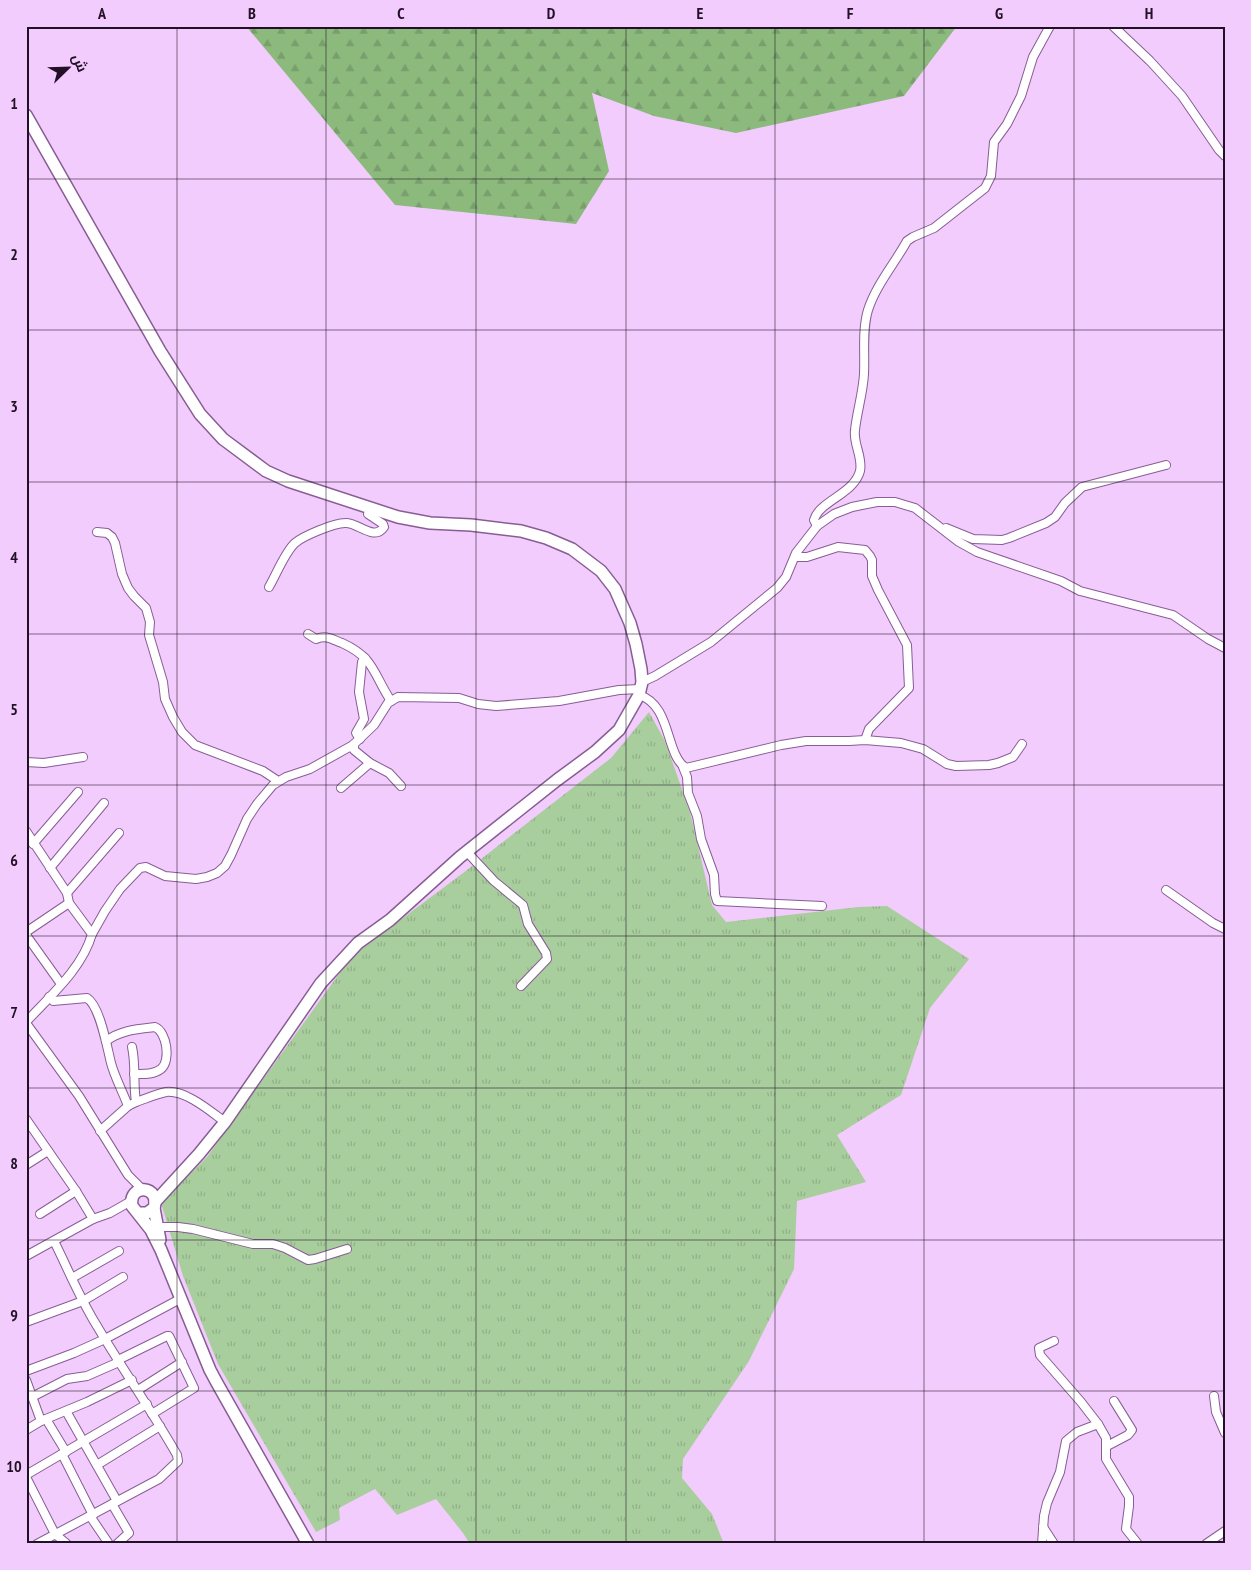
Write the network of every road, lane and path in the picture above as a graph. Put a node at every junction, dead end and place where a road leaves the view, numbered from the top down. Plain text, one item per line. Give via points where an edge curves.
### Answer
1 (1050, 26) edge
2 (1113, 26) edge
3 (26, 115) edge
4 (1225, 156) edge
5 (1166, 465) dead end
6 (370, 507) junction
7 (932, 519) junction
8 (817, 526) junction
9 (96, 532) dead end
10 (795, 556) junction
11 (269, 587) dead end
12 (308, 634) dead end
13 (1225, 648) edge
14 (366, 658) junction
15 (640, 689) junction
16 (391, 701) junction
17 (865, 740) junction
18 (357, 742) junction
19 (1022, 744) dead end
20 (83, 758) dead end
21 (26, 762) edge
22 (370, 763) junction
23 (683, 767) junction
24 (278, 781) junction
25 (401, 786) dead end
26 (341, 788) dead end
27 (78, 792) dead end
28 (104, 803) dead end
29 (26, 831) edge
30 (119, 833) dead end
31 (34, 844) junction
32 (467, 852) junction
33 (50, 868) junction
34 (1166, 890) dead end
35 (67, 893) junction
36 (69, 903) junction
37 (822, 906) dead end
38 (1225, 929) edge
39 (26, 934) edge
40 (92, 934) junction
41 (61, 984) junction
42 (522, 986) dead end
43 (49, 997) junction
44 (26, 1023) edge
45 (106, 1041) junction
46 (132, 1047) dead end
47 (134, 1074) junction
48 (132, 1104) junction
49 (26, 1119) edge
50 (225, 1122) junction
51 (100, 1131) junction
52 (48, 1151) junction
53 (26, 1165) edge
54 (128, 1175) junction
55 (172, 1182) junction
56 (144, 1190) junction
57 (76, 1192) junction
58 (134, 1205) junction
59 (155, 1205) junction
60 (40, 1214) dead end
61 (93, 1219) junction
62 (158, 1227) junction
63 (54, 1241) junction
64 (348, 1249) dead end
65 (162, 1250) junction
66 (119, 1251) dead end
67 (26, 1256) edge
68 (123, 1277) dead end
69 (72, 1278) junction
70 (180, 1298) junction
71 (82, 1301) junction
72 (26, 1322) edge
73 (105, 1339) junction
74 (1054, 1341) dead end
75 (119, 1361) junction
76 (182, 1362) junction
77 (26, 1371) edge
78 (26, 1380) edge
79 (132, 1380) junction
80 (138, 1390) junction
81 (1214, 1396) dead end
82 (32, 1397) junction
83 (1114, 1401) dead end
84 (147, 1404) junction
85 (66, 1411) junction
86 (152, 1414) junction
87 (44, 1420) junction
88 (1098, 1424) junction
89 (160, 1426) junction
90 (26, 1430) edge
91 (1225, 1433) edge
92 (84, 1441) junction
93 (1107, 1446) junction
94 (64, 1453) junction
95 (97, 1465) junction
96 (26, 1476) edge
97 (114, 1503) junction
98 (91, 1515) junction
99 (1043, 1528) junction
100 (1225, 1531) edge
101 (55, 1534) junction
102 (1208, 1543) edge
103 (37, 1544) edge
104 (67, 1544) edge
105 (109, 1544) edge
106 (117, 1544) edge
107 (308, 1544) edge
108 (1042, 1544) edge
109 (1054, 1544) edge
110 (1138, 1544) edge

1 - 8 street via 1033,57 1021,96 994,142 992,169 985,188 934,228 908,241 872,298 867,312 863,392 854,435 861,461 860,472 853,485 818,512 814,520
2 - 4 street via 1182,96
3 - 6 street via 160,351 212,428 266,471
5 - 7 street via 1082,487 1046,523 1002,540 969,538
6 - 11 street via 368,514 383,524 381,531 372,533 347,523 334,524 300,540 291,548
6 - 15 street via 422,522 520,531 546,538 586,558 609,580 622,602 636,644
7 - 8 street via 906,504 882,502 834,514
7 - 13 street via 977,552 1092,596 1173,615
8 - 10 street
9 - 24 street via 112,537 128,588 146,608 149,635 165,699 182,732 195,746 264,771
10 - 15 street via 786,577 758,604 711,642 655,676
10 - 17 street via 807,558 838,547 865,550 872,560 872,576 878,590 906,641 909,688 869,729
12 - 14 street via 316,639 329,638
14 - 16 street
14 - 18 street via 362,662 359,692 364,718 356,733
15 - 16 street via 496,706 459,698 403,696
15 - 23 street via 658,708
15 - 32 street via 625,722 612,738
16 - 18 street
17 - 19 street via 913,746 956,766 998,763 1013,757
17 - 23 street via 791,743
18 - 22 street via 354,750
18 - 24 street via 310,769
20 - 21 street
22 - 25 street via 389,773
22 - 26 street
23 - 37 street via 703,846 714,875 717,901
24 - 40 street via 247,819 228,860 217,873 196,879 165,876 146,867 140,868 120,889
27 - 31 street
28 - 33 street
29 - 31 street
30 - 35 street
31 - 33 street
32 - 42 street via 494,881 523,905 528,924 546,953 544,963
32 - 50 street via 344,958 321,984
33 - 35 street
34 - 38 street
35 - 36 street
36 - 39 street
36 - 40 street
39 - 41 street
40 - 41 street via 81,959
41 - 43 street
43 - 44 street
43 - 45 street via 53,1001 90,1000
44 - 51 street
45 - 47 street via 130,1029 159,1028 165,1041 165,1063 152,1073
45 - 48 street via 111,1064
46 - 47 street
47 - 48 street
48 - 50 street via 172,1092 195,1101
48 - 51 street
49 - 52 street
50 - 55 street
51 - 54 street
52 - 53 street
52 - 57 street
54 - 56 street
54 - 58 street
55 - 56 street
55 - 59 street
56 - 58 street via 137,1192
56 - 59 street via 152,1194
57 - 60 street
57 - 61 street
58 - 59 street via 147,1213
58 - 61 street
58 - 65 street
59 - 62 street
61 - 63 street
62 - 64 street via 178,1227 253,1244 273,1244 308,1260
62 - 65 street
63 - 67 street
63 - 69 street
65 - 70 street
66 - 69 street
68 - 71 street
69 - 71 street
70 - 73 street
70 - 107 street via 210,1370
71 - 72 street
71 - 73 street
73 - 75 street
73 - 77 street
74 - 88 street via 1039,1348 1040,1355
75 - 76 street via 168,1335
75 - 79 street
75 - 82 street via 87,1376 67,1379
76 - 80 street
76 - 86 street via 194,1388
78 - 82 street
79 - 80 street
79 - 85 street
80 - 84 street
81 - 91 street via 1216,1412
82 - 87 street
83 - 93 street via 1132,1430
84 - 86 street
84 - 92 street
85 - 87 street
85 - 92 street
86 - 89 street
87 - 90 street
87 - 94 street
88 - 93 street
88 - 99 street via 1077,1432 1066,1441 1060,1472 1047,1503
89 - 95 street
89 - 97 street via 177,1456 177,1462 159,1480
92 - 94 street
92 - 95 street
93 - 110 street via 1106,1459 1129,1497 1126,1529
94 - 96 street
94 - 98 street
95 - 97 street
96 - 101 street
97 - 98 street
97 - 106 street via 129,1534
98 - 101 street
98 - 105 street
99 - 108 street
99 - 109 street
100 - 102 street
101 - 103 street
101 - 104 street

